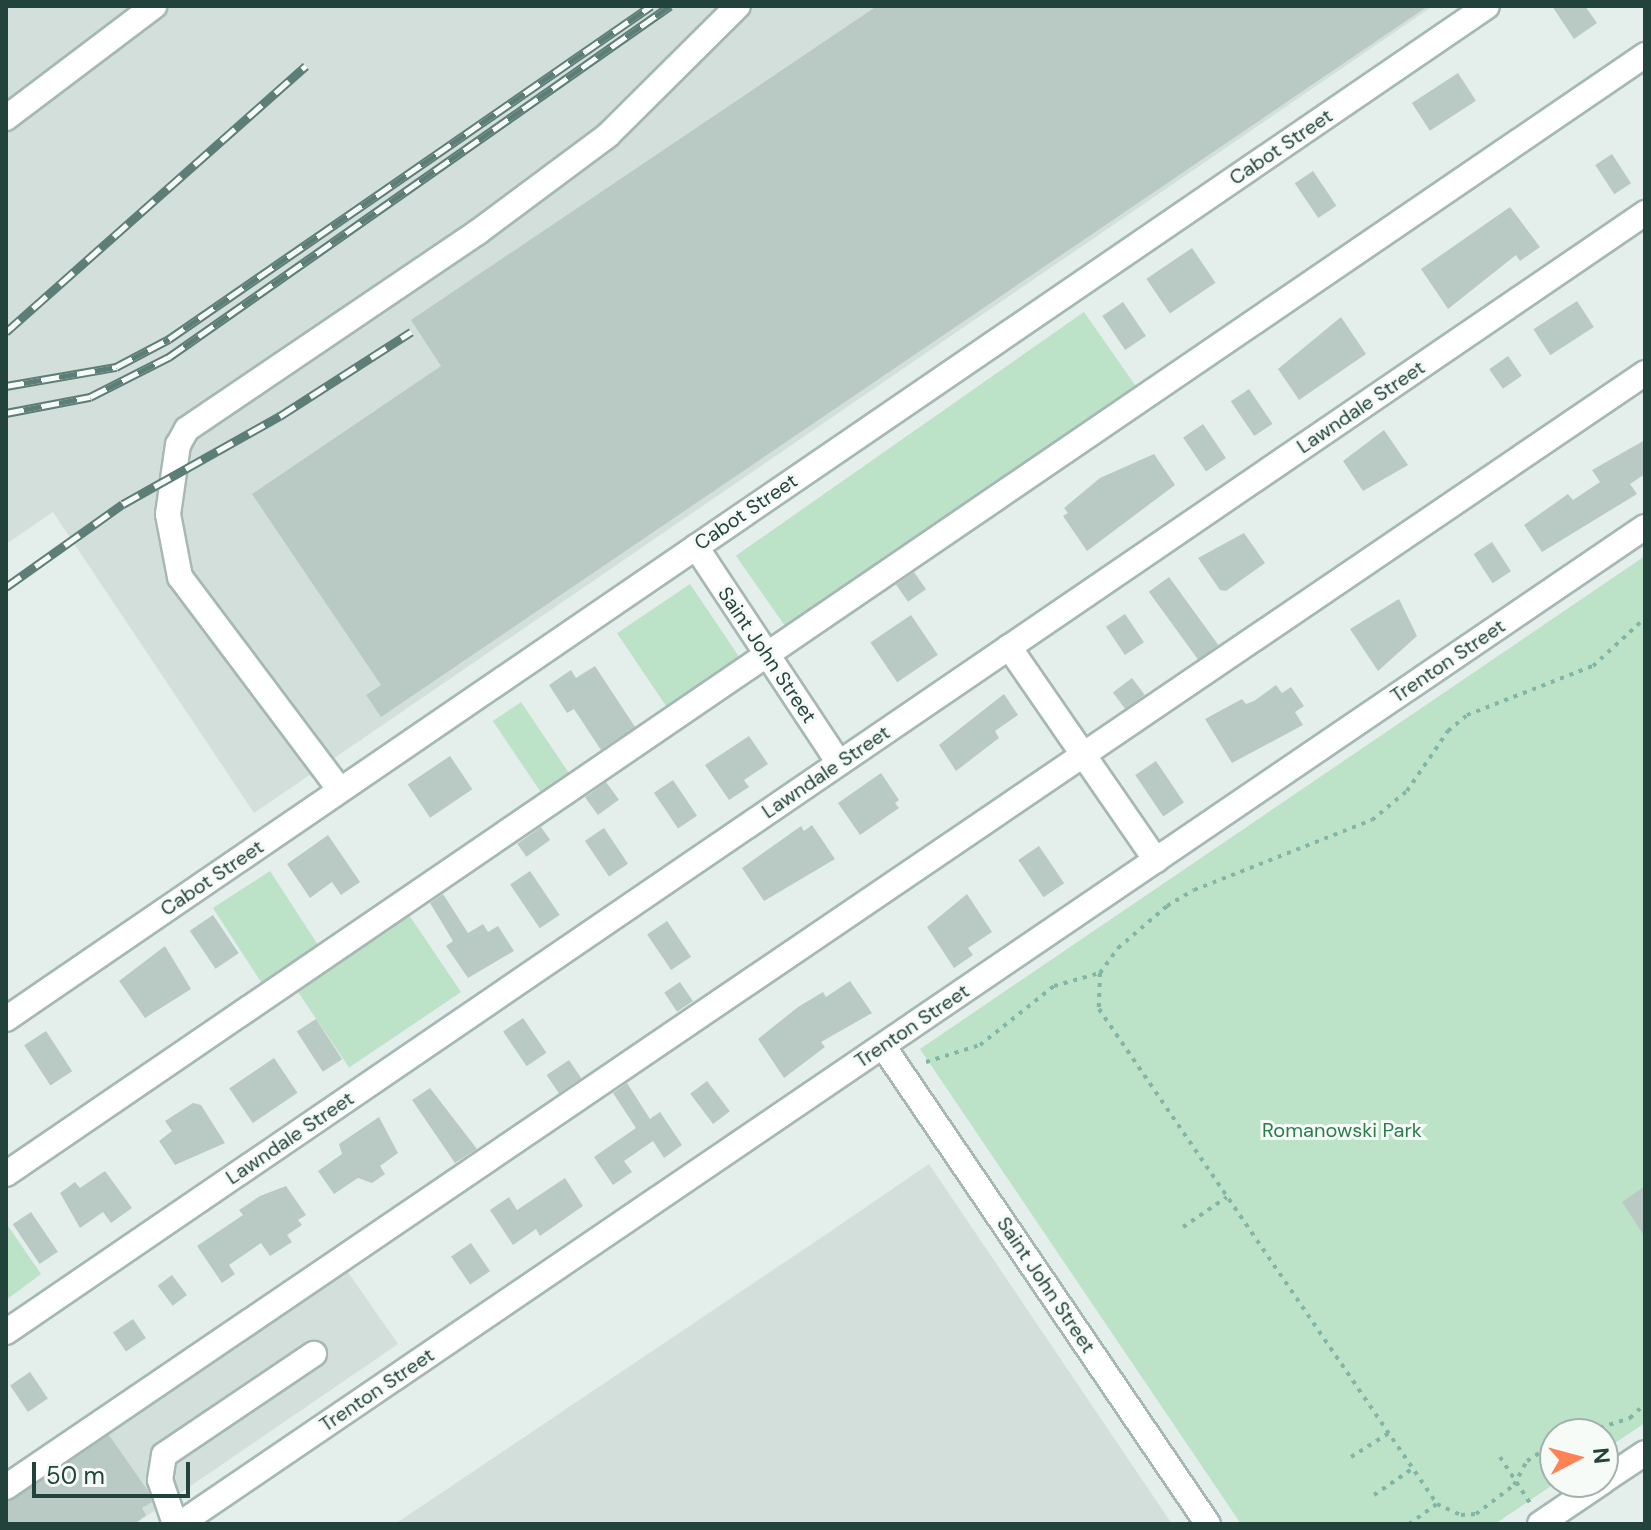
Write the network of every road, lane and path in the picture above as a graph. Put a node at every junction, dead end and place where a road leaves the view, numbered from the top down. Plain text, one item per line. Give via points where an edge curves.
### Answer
1 (154, 6) edge
2 (738, 6) edge
3 (1487, 6) edge
4 (1645, 55) edge
5 (6, 118) edge
6 (1645, 213) edge
7 (1645, 373) edge
8 (1645, 527) edge
9 (696, 547) junction
10 (1645, 618) edge
11 (1009, 647) junction
12 (768, 656) junction
13 (1083, 754) junction
14 (839, 763) junction
15 (340, 790) junction
16 (1156, 860) junction
17 (1100, 973) junction
18 (6, 1019) edge
19 (883, 1046) junction
20 (926, 1062) dead end
21 (6, 1174) edge
22 (1227, 1197) junction
23 (1183, 1227) dead end
24 (6, 1332) edge
25 (314, 1354) dead end
26 (1645, 1404) edge
27 (1619, 1422) edge
28 (1389, 1433) junction
29 (1539, 1453) edge
30 (1645, 1453) edge
31 (1351, 1457) dead end
32 (1500, 1457) dead end
33 (1412, 1469) junction
34 (1619, 1471) edge
35 (1516, 1482) junction
36 (6, 1487) edge
37 (1374, 1495) dead end
38 (1578, 1498) edge
39 (1437, 1504) junction
40 (1541, 1523) edge
41 (178, 1524) edge
42 (1208, 1524) edge
43 (1409, 1524) edge

1 - 5 street
2 - 15 street via 608,135 478,232 187,429 178,445 168,514 180,577
3 - 9 street, Cabot Street
4 - 12 street
6 - 11 street, Lawndale Street
7 - 13 street
8 - 16 street, Trenton Street
9 - 12 street, Saint John Street
9 - 15 street, Cabot Street
10 - 17 path via 1593,666 1467,715 1448,731 1407,791 1372,820 1236,872 1167,906 1118,948
11 - 13 street
11 - 14 street, Lawndale Street
12 - 14 street, Saint John Street
12 - 21 street
13 - 16 street
13 - 36 street
14 - 24 street, Lawndale Street
15 - 18 street, Cabot Street
16 - 19 street, Trenton Street
17 - 20 path via 1054,986 980,1045
17 - 22 path via 1099,1009
19 - 41 street, Trenton Street
19 - 42 street, Saint John Street
22 - 23 path
22 - 28 path
25 - 41 street via 164,1455 160,1480
26 - 27 path
28 - 31 path
28 - 33 path
29 - 35 path via 1527,1461
30 - 34 street
32 - 35 path
33 - 37 path
33 - 39 path
35 - 39 path via 1476,1514 1461,1515
35 - 40 path
38 - 40 street
39 - 43 path

